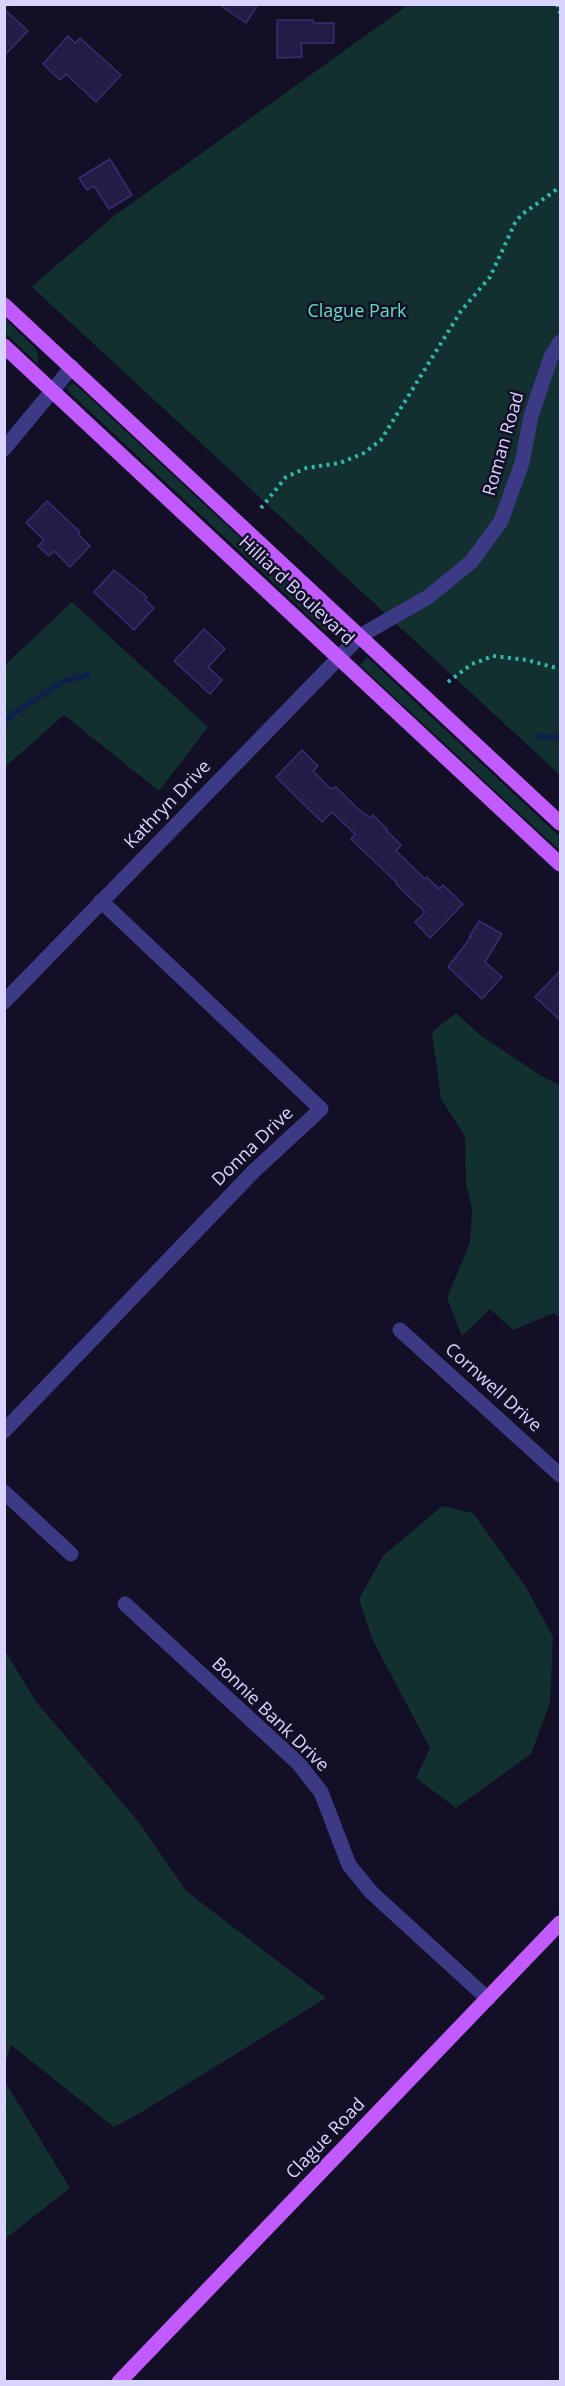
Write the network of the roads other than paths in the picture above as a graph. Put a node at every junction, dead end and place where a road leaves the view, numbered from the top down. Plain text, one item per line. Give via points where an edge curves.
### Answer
1 (4, 305) edge
2 (561, 342) edge
3 (4, 346) edge
4 (72, 367) junction
5 (53, 391) junction
6 (4, 449) edge
7 (360, 636) junction
8 (339, 658) junction
9 (561, 823) edge
10 (561, 864) edge
11 (101, 901) junction
12 (4, 1002) edge
13 (400, 1330) dead end
14 (4, 1431) edge
15 (561, 1475) edge
16 (4, 1491) edge
17 (71, 1554) dead end
18 (125, 1604) dead end
19 (561, 1923) edge
20 (488, 1999) junction
21 (119, 2382) edge

1 - 4 main road, Hilliard Boulevard
2 - 7 street, Roman Road via 551,357 531,416 522,464 501,521 471,562 428,597
3 - 5 main road, Hilliard Boulevard
4 - 5 street
4 - 7 main road, Hilliard Boulevard
5 - 6 street
5 - 8 main road, Hilliard Boulevard
7 - 8 street, Kathryn Drive
7 - 9 main road, Hilliard Boulevard
8 - 10 main road, Hilliard Boulevard
8 - 11 street, Kathryn Drive
11 - 12 street, Kathryn Drive
11 - 14 street, Donna Drive via 321,1109 254,1171
13 - 15 street, Cornwell Drive
16 - 17 street
18 - 20 street, Bonnie Bank Drive via 299,1764 321,1792 349,1865 371,1893
19 - 20 main road, Clague Road
20 - 21 main road, Clague Road

